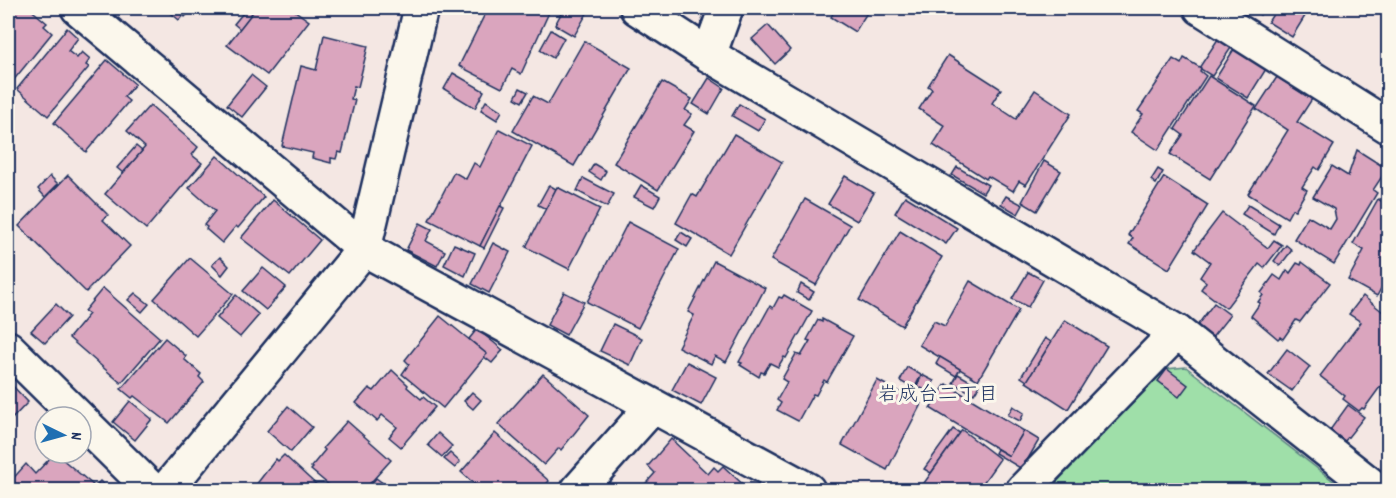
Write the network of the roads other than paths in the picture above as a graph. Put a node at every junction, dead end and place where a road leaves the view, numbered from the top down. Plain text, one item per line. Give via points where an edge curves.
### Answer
1 (78, 8) edge
2 (421, 8) edge
3 (637, 8) edge
4 (726, 8) edge
5 (1201, 8) edge
6 (709, 55) junction
7 (1389, 126) edge
8 (364, 249) junction
9 (1177, 332) junction
10 (8, 348) edge
11 (67, 405) edge
12 (652, 407) junction
13 (93, 431) edge
14 (152, 490) edge
15 (166, 490) edge
16 (578, 490) edge
17 (808, 490) edge
18 (1023, 490) edge
19 (1377, 490) edge

1 - 8 street
2 - 8 street
3 - 6 street
4 - 6 street
5 - 7 street
6 - 9 street
8 - 12 street
8 - 15 street
9 - 18 street
9 - 19 street
10 - 11 street
12 - 16 street
12 - 17 street
13 - 14 street

